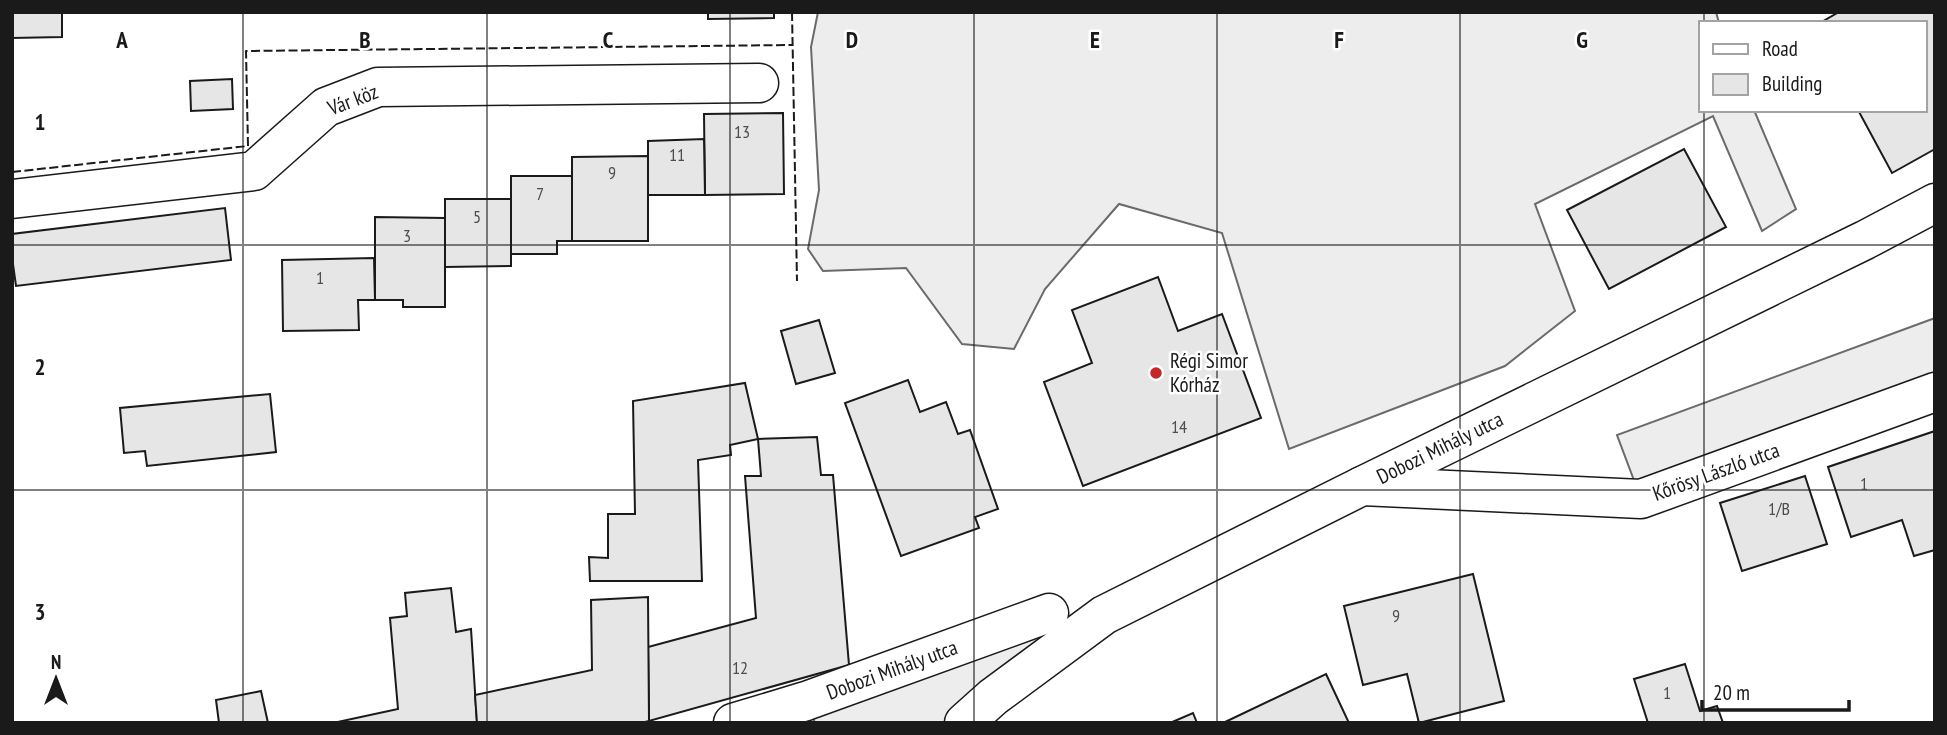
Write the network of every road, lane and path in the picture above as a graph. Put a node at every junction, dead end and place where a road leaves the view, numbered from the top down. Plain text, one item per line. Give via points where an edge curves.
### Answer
1 (759, 83) dead end
2 (12, 199) edge
3 (1935, 203) edge
4 (1935, 393) edge
5 (1362, 486) junction
6 (1049, 613) dead end
7 (754, 720) edge
8 (964, 723) edge

1 - 2 street, Vár köz via 378,88 326,107 254,171
3 - 5 street, Dobozi Mihály utca
4 - 5 street, Kőrösy László utca via 1641,499
5 - 8 street, Dobozi Mihály utca via 1104,615
6 - 7 street, Dobozi Mihály utca

